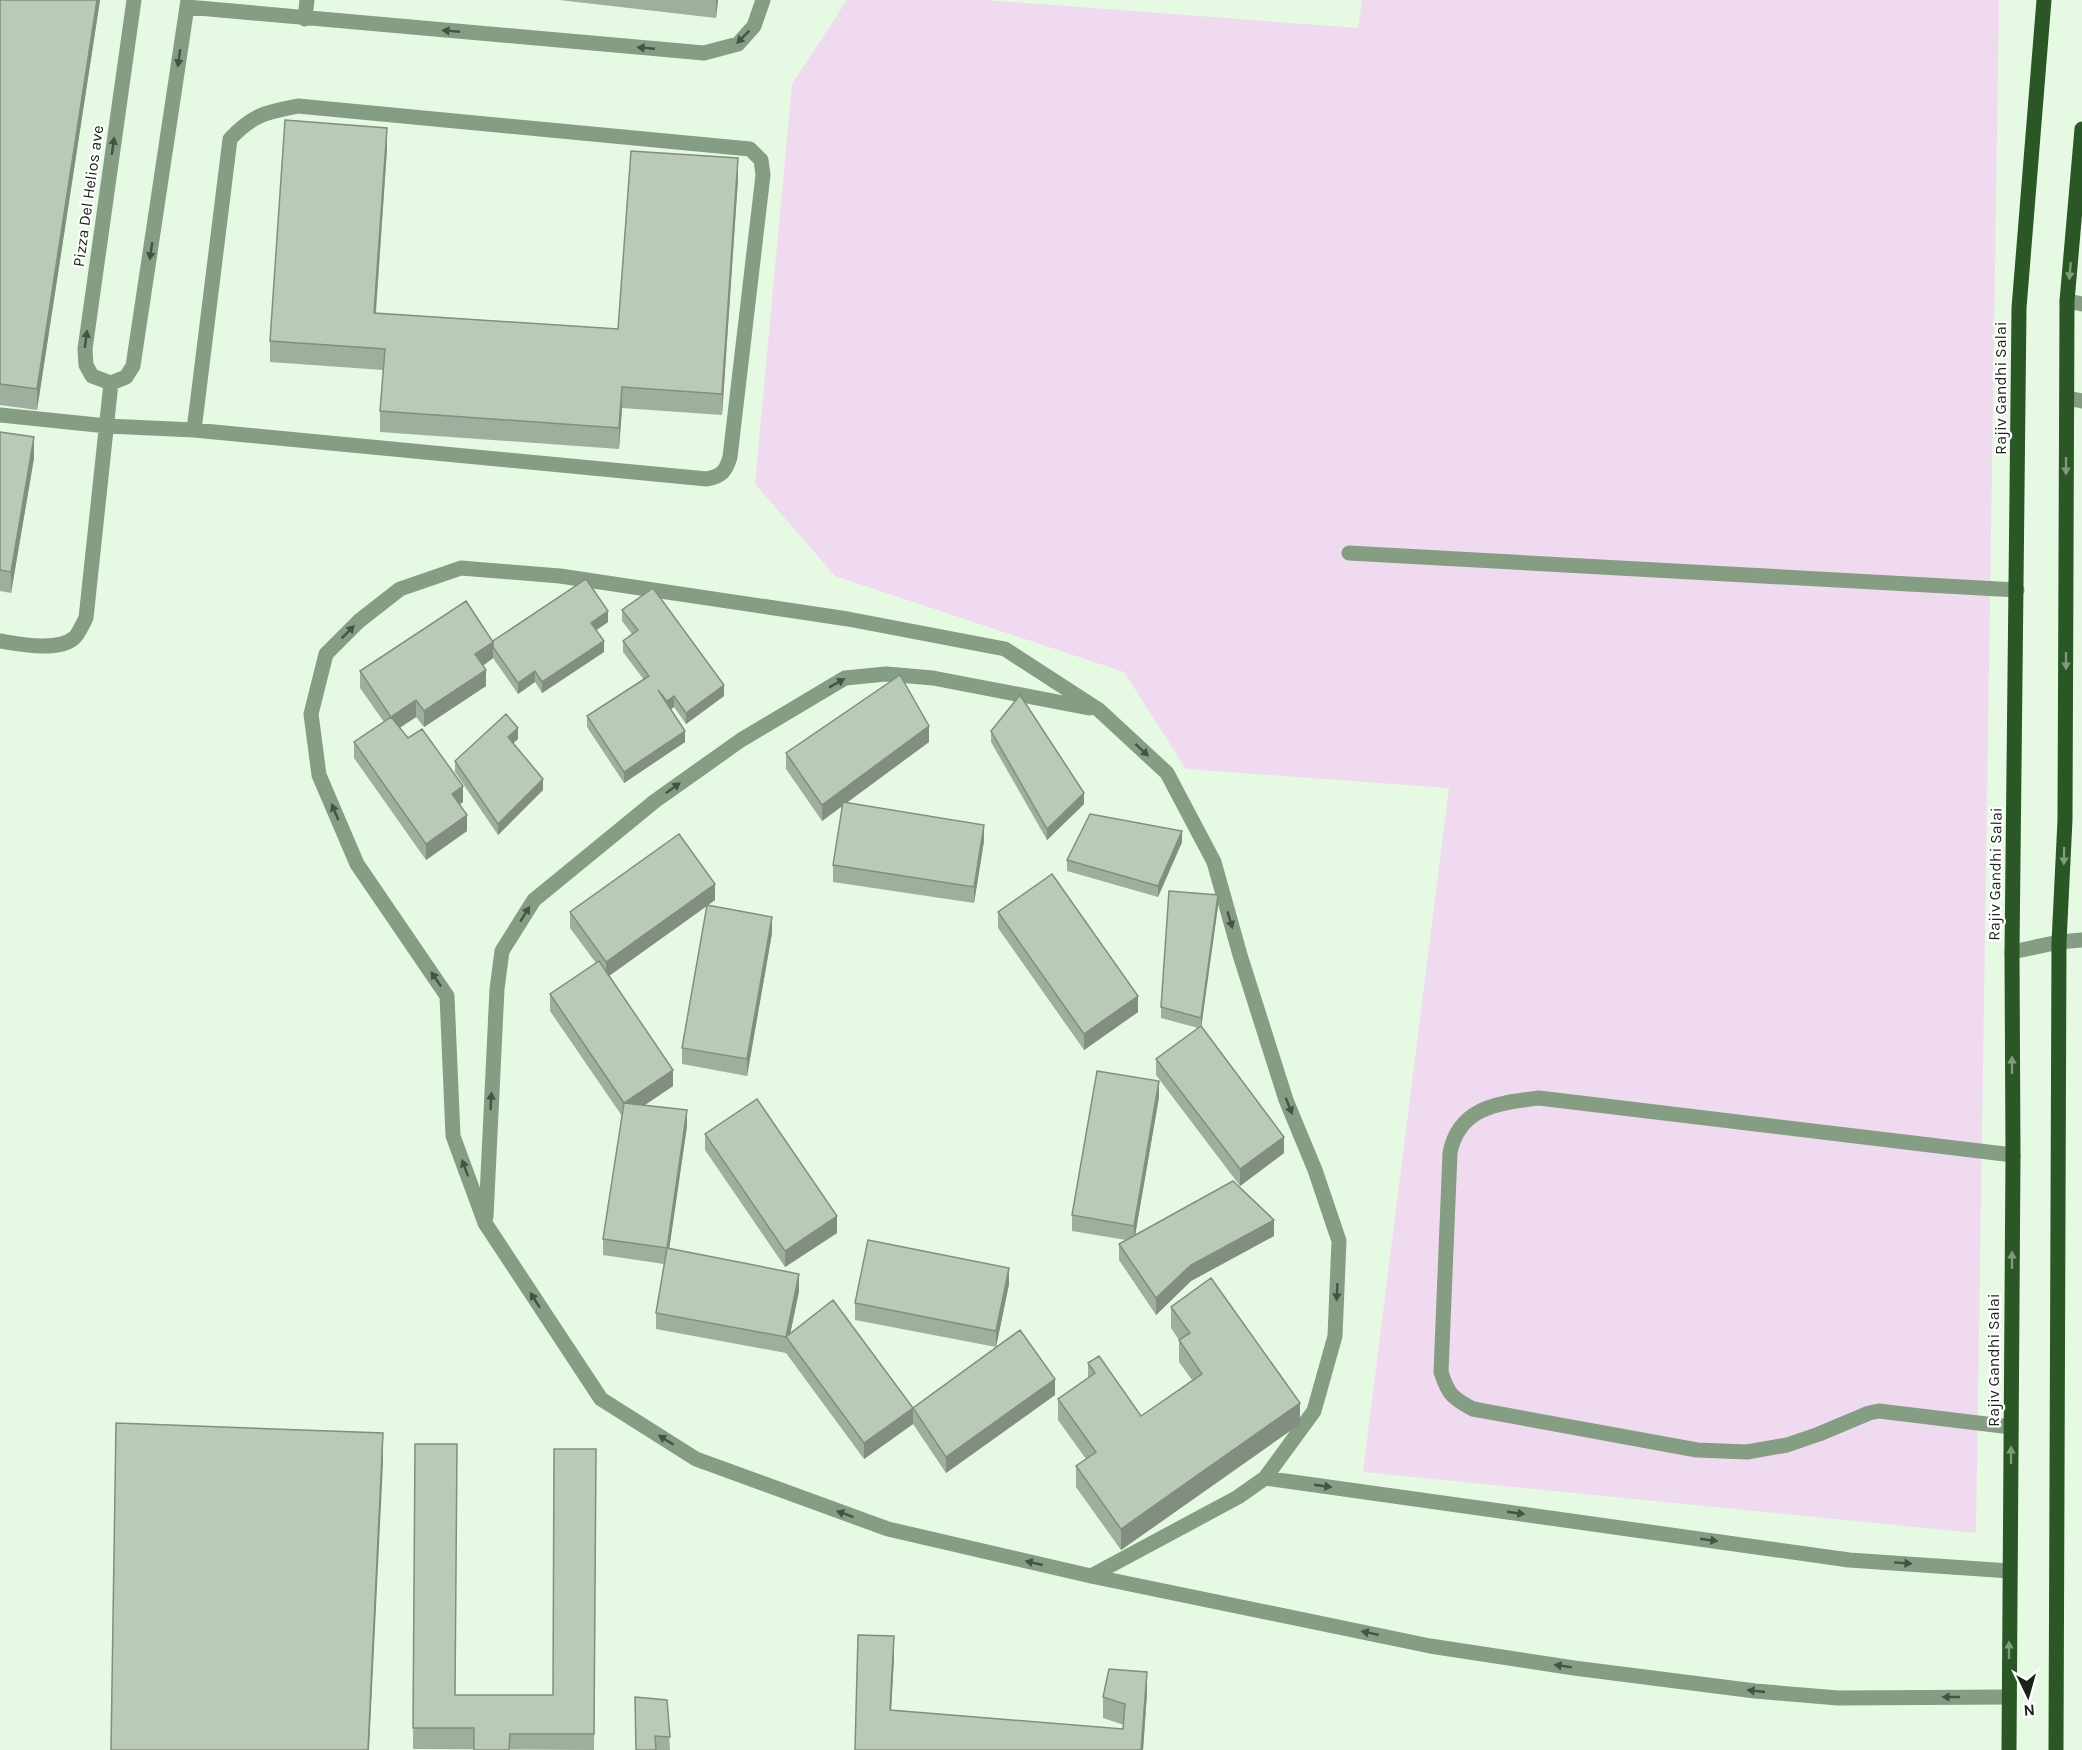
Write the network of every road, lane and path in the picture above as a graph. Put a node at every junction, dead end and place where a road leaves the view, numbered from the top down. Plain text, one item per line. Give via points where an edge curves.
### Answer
1 (134, 0) edge
2 (307, 0) edge
3 (763, 0) edge
4 (2044, 0) edge
5 (187, 3) edge
6 (305, 19) junction
7 (2082, 129) edge
8 (2075, 302) edge
9 (111, 383) junction
10 (2074, 400) edge
11 (0, 415) edge
12 (107, 426) junction
13 (194, 430) junction
14 (1349, 554) dead end
15 (2017, 590) junction
16 (0, 641) edge
17 (1099, 710) junction
18 (2082, 940) edge
19 (2059, 942) junction
20 (2012, 952) junction
21 (2013, 1155) junction
22 (485, 1223) junction
23 (2011, 1427) junction
24 (1265, 1478) junction
25 (2010, 1571) junction
26 (1091, 1576) junction
27 (2009, 1697) junction
28 (2009, 1750) edge
29 (2056, 1750) edge

9 -> 1 street, Pizza Del Helios ave via 92,376 86,365 85,349
2 - 6 street
3 -> 6 street via 754,26 738,44 704,53
4 - 15 main road, Rajiv Gandhi Salai via 2019,308
5 - 6 street
5 -> 9 street via 133,366 126,377
7 -> 8 main road
8 - 10 main road
9 - 12 street
10 -> 19 main road
11 - 12 street
12 - 13 street
12 - 16 street via 86,618 75,638 60,644 37,646
13 - 13 street via 707,479 719,477 730,457 763,175 761,160 750,149 298,106 264,112 230,139
14 - 15 street
15 - 20 main road, Rajiv Gandhi Salai
22 -> 17 street via 502,951 534,900 655,801 741,740 845,678 886,674 933,678
22 -> 17 street via 453,1136 447,996 357,864 319,775 311,714 326,654 359,621 400,589 461,568 560,576 848,619 1005,650
17 -> 24 street via 1167,773 1214,862 1286,1100 1339,1241 1335,1336 1314,1411
18 - 19 street
19 - 20 street
19 - 29 main road
21 -> 20 main road, Rajiv Gandhi Salai
23 -> 21 main road, Rajiv Gandhi Salai
21 - 23 street via 1539,1098 1503,1103 1477,1112 1463,1123 1450,1153 1441,1372 1454,1399 1473,1409 1697,1450 1747,1452 1787,1445 1880,1411
26 -> 22 street via 888,1529 696,1459 601,1399
25 -> 23 main road, Rajiv Gandhi Salai
24 -> 25 street via 1849,1560
24 - 26 street via 1239,1497
27 -> 25 main road, Rajiv Gandhi Salai
27 -> 26 street via 1838,1698 1574,1668 1430,1646
27 - 28 main road, Rajiv Gandhi Salai

